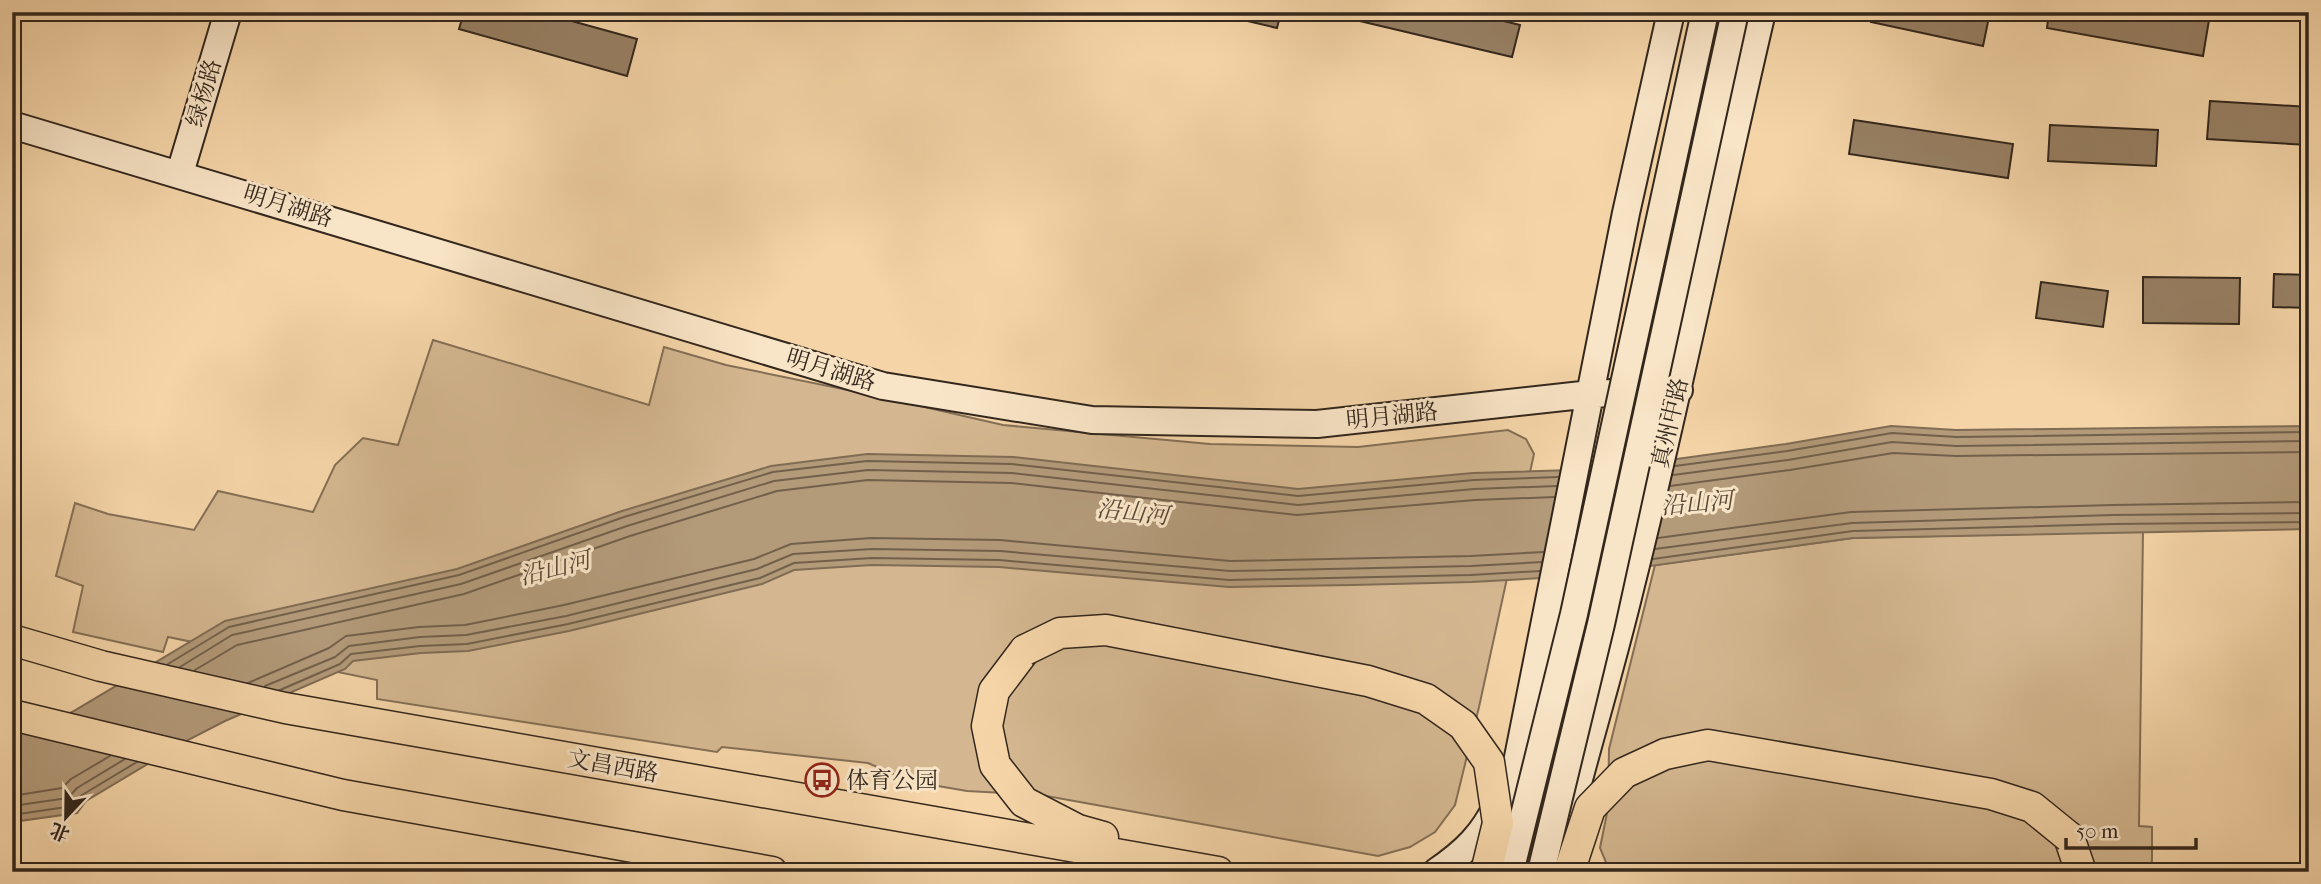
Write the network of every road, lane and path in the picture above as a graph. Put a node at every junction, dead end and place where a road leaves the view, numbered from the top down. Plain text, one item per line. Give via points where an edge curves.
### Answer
1 (228, 12) edge
2 (1671, 12) edge
3 (1705, 12) edge
4 (1735, 12) edge
5 (1762, 12) edge
6 (12, 125) edge
7 (180, 173) junction
8 (1679, 390) junction
9 (1591, 394) junction
10 (12, 640) edge
11 (17, 717) edge
12 (1516, 763) junction
13 (1576, 783) junction
14 (772, 872) edge
15 (1218, 872) edge
16 (1224, 872) edge
17 (1436, 872) edge
18 (1486, 872) edge
19 (1496, 872) edge
20 (1510, 872) edge
21 (1541, 872) edge
22 (1555, 872) edge
23 (1569, 872) edge
24 (1580, 872) edge
25 (2081, 872) edge

1 - 7 street, 绿杨路
2 - 9 street
3 - 20 street, bridge via 1574,614
4 - 21 street, 真州中路, bridge via 1601,624
5 - 8 street, 真州中路
6 - 7 street, 明月湖路
7 - 9 street, 明月湖路 via 883,386 1092,419 1317,424
8 - 9 street, 明月湖路
8 - 13 street, 真州中路 via 1631,587
9 - 12 street
10 - 15 main road, 文昌西路 via 101,666 285,708
11 - 14 main road via 343,795
12 - 17 street via 1487,826 1460,856
12 - 19 street
13 - 22 street, 真州中路
13 - 24 street via 1570,848
16 - 18 main road, bridge via 1078,831 1024,802 995,765 987,726 994,691 1025,650 1060,633 1106,630 1368,681 1426,699 1463,725 1489,762 1498,823
23 - 25 main road, bridge via 1590,808 1624,774 1665,754 1708,745 1991,794 2032,807 2069,837

